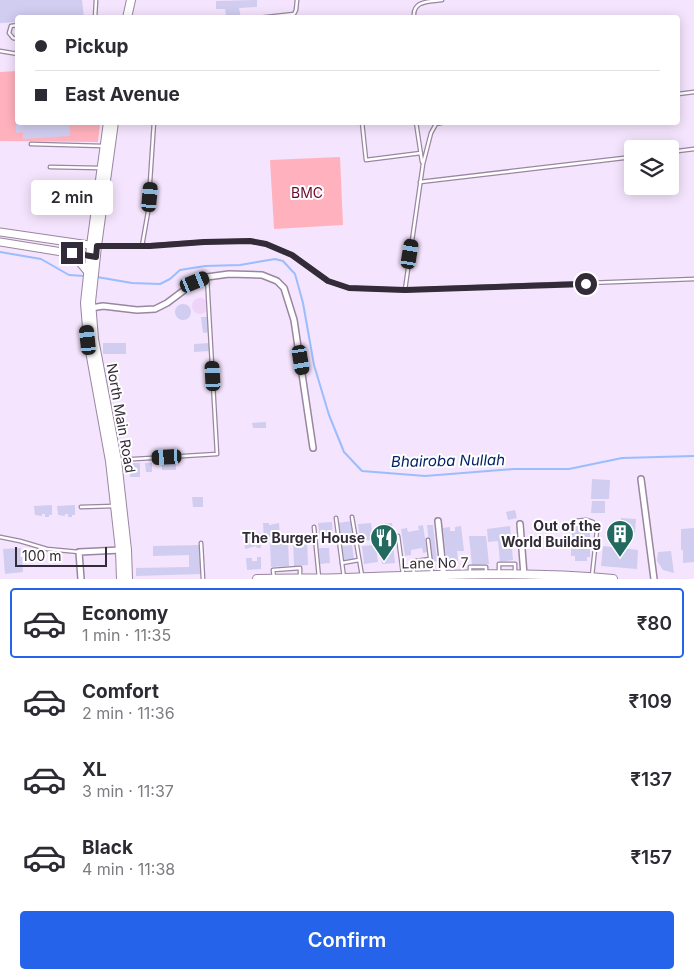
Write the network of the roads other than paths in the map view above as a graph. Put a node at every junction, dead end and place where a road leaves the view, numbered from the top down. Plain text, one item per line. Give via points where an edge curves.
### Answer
1 (96, 0) edge
2 (126, 0) edge
3 (132, 0) edge
4 (297, 0) edge
5 (442, 0) edge
6 (95, 15) edge
7 (123, 15) edge
8 (128, 15) edge
9 (285, 15) edge
10 (414, 15) edge
11 (15, 25) edge
12 (15, 38) edge
13 (0, 51) edge
14 (15, 54) edge
15 (694, 92) edge
16 (680, 94) edge
17 (108, 125) edge
18 (114, 125) edge
19 (154, 125) edge
20 (362, 125) edge
21 (416, 125) edge
22 (434, 125) edge
23 (31, 144) dead end
24 (104, 146) junction
25 (694, 149) edge
26 (679, 151) edge
27 (421, 153) junction
28 (624, 158) edge
29 (422, 164) junction
30 (50, 167) dead end
31 (102, 168) junction
32 (420, 182) junction
33 (0, 232) edge
34 (0, 242) edge
35 (93, 243) junction
36 (142, 246) junction
37 (72, 253) junction
38 (92, 256) junction
39 (89, 272) junction
40 (207, 277) junction
41 (694, 279) edge
42 (405, 290) junction
43 (89, 304) junction
44 (314, 448) dead end
45 (117, 460) junction
46 (641, 479) dead end
47 (115, 506) junction
48 (81, 507) dead end
49 (352, 517) dead end
50 (336, 518) dead end
51 (574, 521) dead end
52 (438, 522) dead end
53 (520, 524) dead end
54 (314, 527) dead end
55 (398, 536) dead end
56 (0, 537) edge
57 (428, 540) dead end
58 (201, 543) dead end
59 (123, 550) junction
60 (79, 552) junction
61 (430, 559) junction
62 (359, 560) junction
63 (342, 563) junction
64 (414, 575) junction
65 (432, 575) junction
66 (520, 575) junction
67 (362, 577) junction
68 (403, 577) edge
69 (444, 577) edge
70 (535, 577) edge
71 (587, 578) edge
72 (81, 579) edge
73 (121, 579) edge
74 (128, 579) edge
75 (202, 579) edge
76 (257, 579) edge
77 (274, 579) edge
78 (300, 579) edge
79 (319, 579) edge
80 (344, 579) edge
81 (612, 579) edge
82 (654, 579) edge

1 - 6 lane
2 - 7 main road
3 - 8 main road
4 - 9 lane via 294,14
5 - 10 lane via 421,2 414,8
11 - 12 lane via 11,26 9,33
13 - 14 lane
15 - 16 lane
17 - 24 main road
18 - 35 main road, North Main Road via 99,232
19 - 36 lane via 148,212
20 - 27 lane via 366,160
21 - 27 lane
22 - 29 lane
23 - 24 lane
24 - 31 main road
25 - 26 lane
27 - 29 lane
28 - 32 lane
29 - 32 lane
30 - 31 lane
31 - 35 main road
32 - 42 lane
33 - 35 street
34 - 37 street
35 - 36 lane
35 - 38 main road, North Main Road
36 - 42 lane via 250,241 292,255 328,281 349,288
37 - 38 street
37 - 39 street
38 - 39 main road, North Main Road
39 - 43 main road, North Main Road
40 - 43 street via 155,309
40 - 44 street via 262,275 284,288 294,320
40 - 45 lane via 217,454
41 - 42 lane
43 - 45 main road, North Main Road
43 - 47 main road, North Main Road via 88,340
45 - 59 main road, North Main Road
46 - 82 street
47 - 48 lane
47 - 59 main road, North Main Road
49 - 62 lane
50 - 63 lane
51 - 71 lane via 593,522 596,530
52 - 69 street
53 - 66 street
54 - 79 lane
55 - 68 lane
56 - 60 lane via 47,549
57 - 61 lane
58 - 75 lane
59 - 60 street
59 - 73 main road, North Main Road
59 - 74 main road, North Main Road
60 - 72 street
61 - 64 lane via 416,561
61 - 65 lane
62 - 63 lane
62 - 67 lane
63 - 80 lane
64 - 65 main road, Lane No 7
64 - 68 main road, Lane No 7
65 - 69 main road, Lane No 7
66 - 69 main road, Lane No 7
66 - 70 main road, Lane No 7
67 - 68 main road, Lane No 7
67 - 80 main road, Lane No 7
70 - 71 main road, Lane No 7
71 - 81 main road, Lane No 7
76 - 77 main road, Lane No 7
77 - 78 main road, Lane No 7
78 - 79 main road, Lane No 7
79 - 80 main road, Lane No 7

